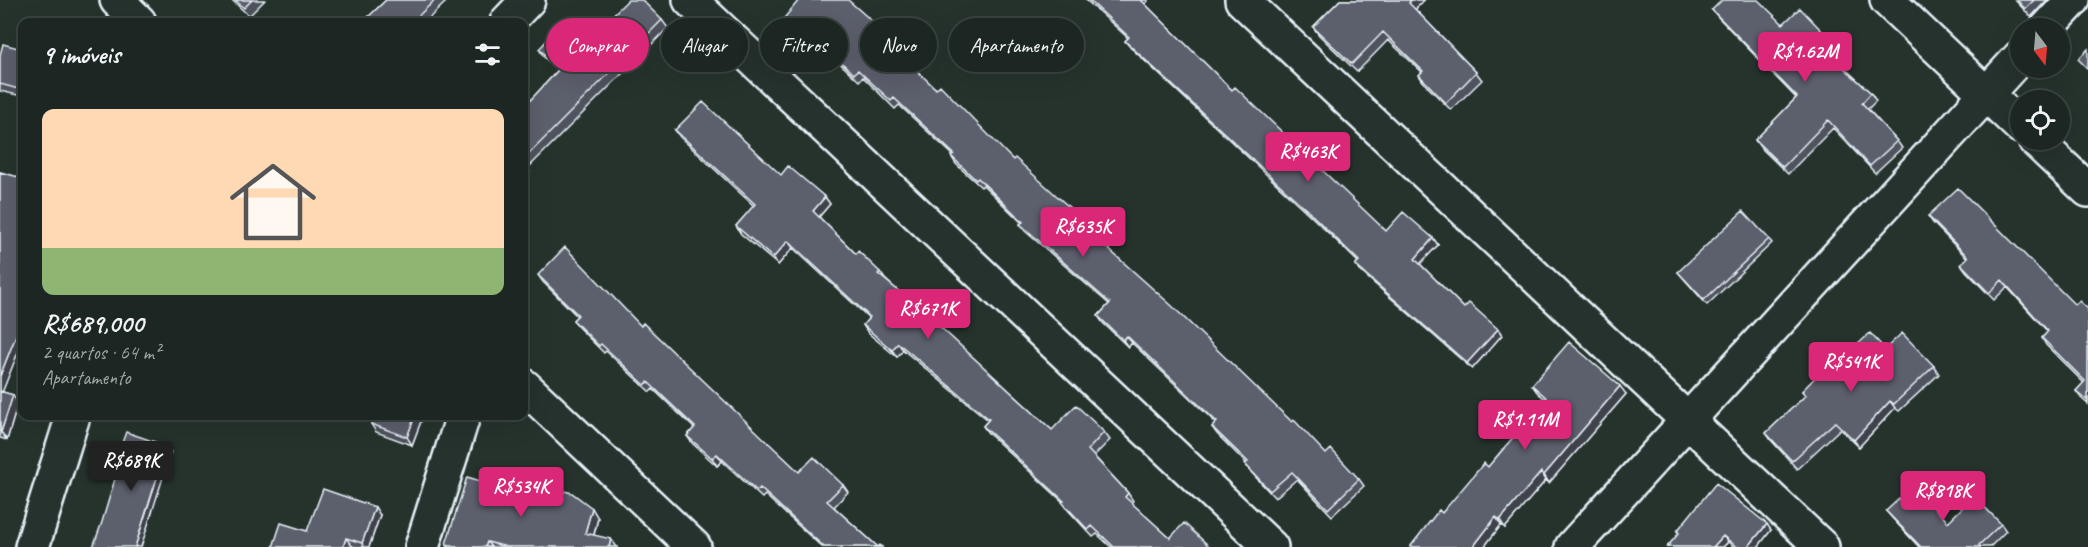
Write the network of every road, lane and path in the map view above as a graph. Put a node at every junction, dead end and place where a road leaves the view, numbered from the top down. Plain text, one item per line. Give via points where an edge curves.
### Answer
1 (117, 0) edge
2 (528, 0) edge
3 (690, 0) edge
4 (1242, 0) edge
5 (1887, 0) edge
6 (2073, 0) edge
7 (135, 18) edge
8 (511, 18) edge
9 (2056, 18) edge
10 (2010, 68) edge
11 (1986, 94) junction
12 (2010, 117) edge
13 (2046, 150) edge
14 (2088, 190) edge
15 (528, 390) edge
16 (72, 420) edge
17 (462, 420) edge
18 (1689, 422) junction
19 (32, 547) edge
20 (422, 547) edge
21 (694, 547) edge
22 (1271, 547) edge
23 (1572, 547) edge
24 (1822, 547) edge

1 - 7 street
2 - 8 street
3 - 22 street
4 - 18 street
5 - 11 street
6 - 9 street
10 - 11 street
11 - 12 street
11 - 18 street
13 - 14 street
15 - 21 street
16 - 19 street
17 - 20 street
18 - 23 street
18 - 24 street

